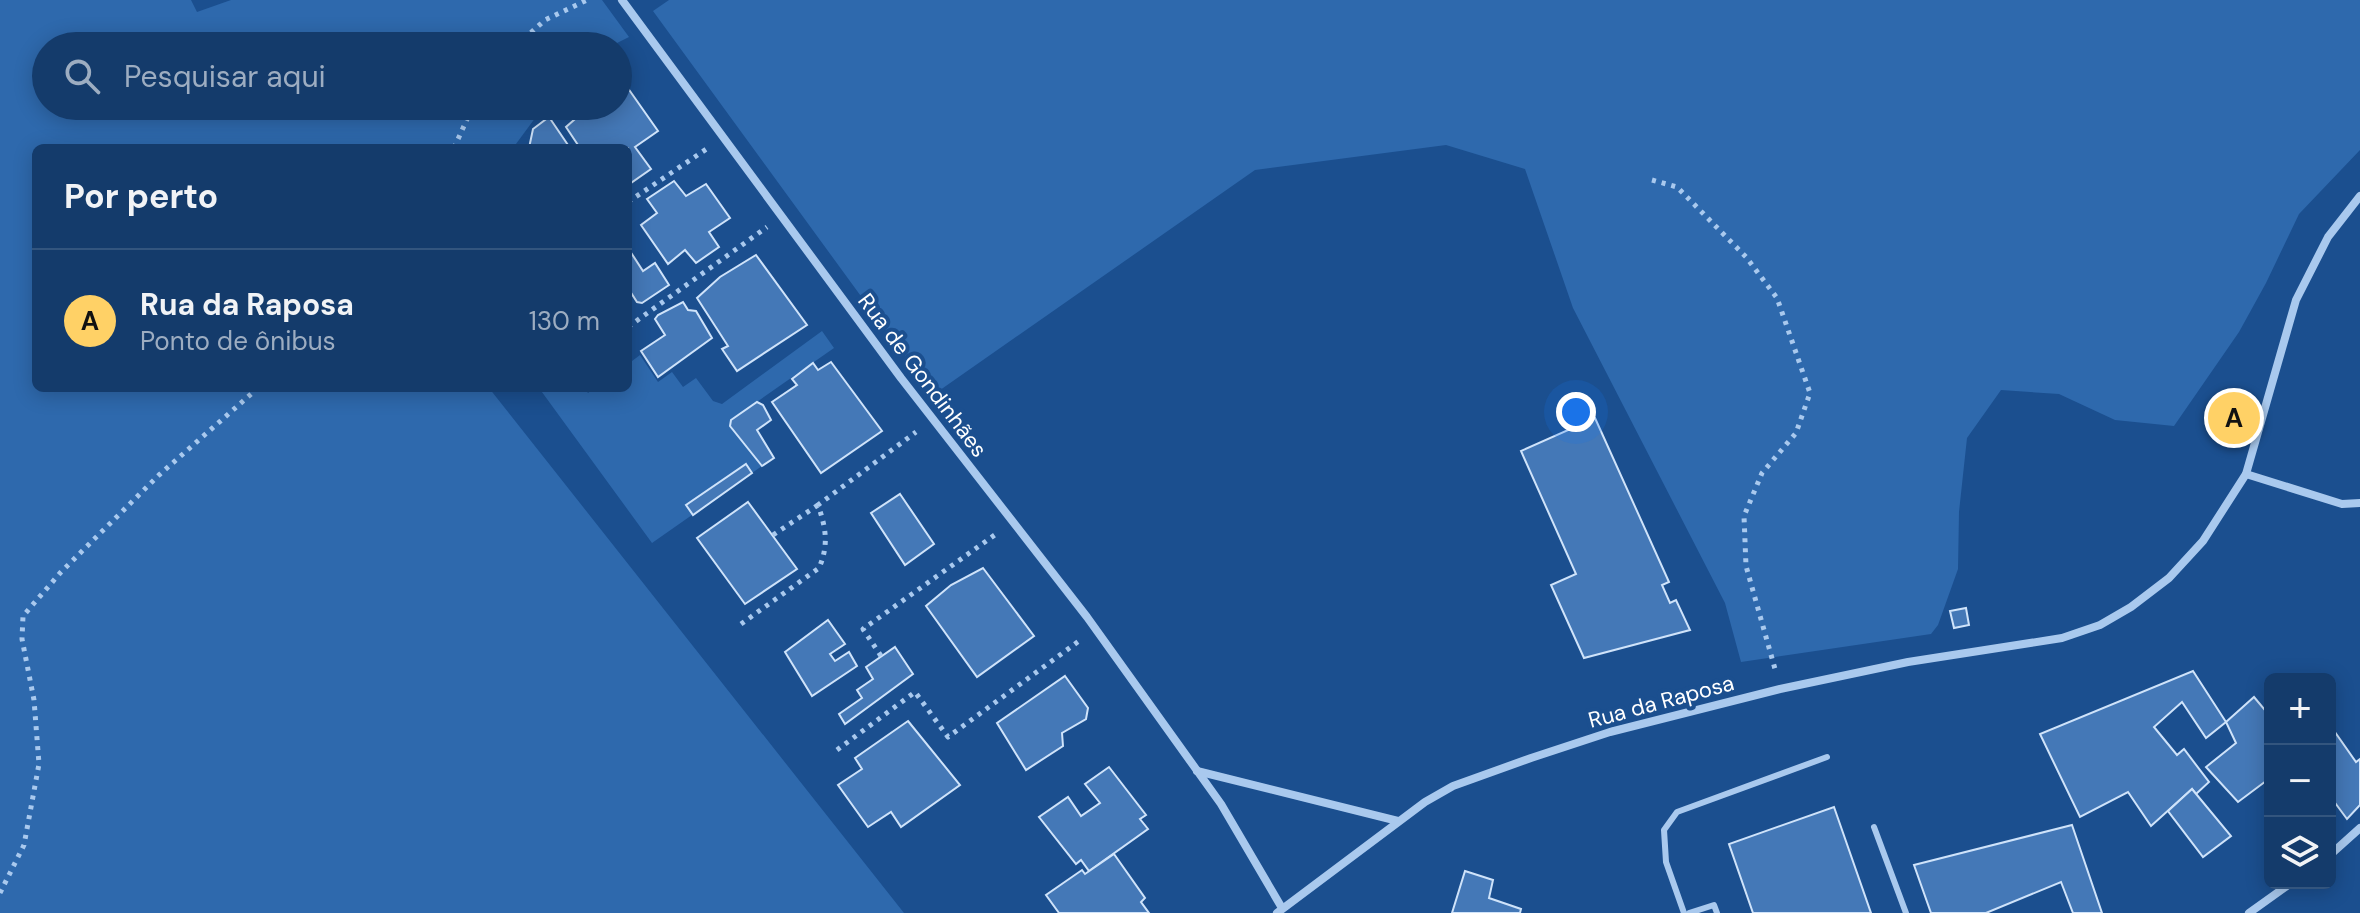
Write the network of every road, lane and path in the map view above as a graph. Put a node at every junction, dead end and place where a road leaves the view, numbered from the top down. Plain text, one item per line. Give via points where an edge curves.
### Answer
1 (587, 0) edge
2 (622, 0) edge
3 (532, 32) edge
4 (467, 120) edge
5 (722, 139) junction
6 (456, 144) edge
7 (1652, 180) dead end
8 (2360, 196) edge
9 (632, 199) edge
10 (780, 217) junction
11 (632, 324) edge
12 (253, 392) edge
13 (933, 420) junction
14 (2246, 474) junction
15 (2360, 503) edge
16 (818, 505) junction
17 (1013, 522) junction
18 (773, 535) dead end
19 (741, 624) dead end
20 (1096, 629) junction
21 (881, 656) dead end
22 (1780, 689) junction
23 (837, 750) dead end
24 (1827, 757) dead end
25 (1197, 771) junction
26 (1398, 821) junction
27 (1874, 827) dead end
28 (2360, 828) edge
29 (2336, 850) edge
30 (2283, 889) edge
31 (0, 893) edge
32 (1280, 911) edge
33 (1686, 913) edge
34 (1717, 913) edge
35 (1906, 913) edge
36 (2249, 913) edge

1 - 3 path
2 - 5 street, Rua de Gondinhães
4 - 6 path
5 - 9 path
5 - 10 street, Rua de Gondinhães
7 - 22 path via 1677,187 1746,257 1777,298 1810,393 1796,433 1762,473 1744,516 1746,566
8 - 14 street, Rua da Raposa via 2328,237 2296,300
10 - 11 path
10 - 13 street, Rua de Gondinhães
12 - 31 path via 159,475 23,616 39,764 24,845
13 - 16 path
13 - 17 street, Rua de Gondinhães
14 - 15 street via 2342,504
14 - 22 street, Rua da Raposa via 2203,541 2169,578 2100,625 2062,638
16 - 18 path
16 - 19 path via 826,526 819,568
17 - 20 street, Rua de Gondinhães
17 - 21 path via 863,629
20 - 23 path via 948,737 915,692
20 - 25 street, Rua de Gondinhães
22 - 26 street, Rua da Raposa via 1531,758 1453,786
24 - 33 lane via 1677,812 1664,830 1666,862
25 - 26 street
25 - 32 street, Rua de Gondinhães
26 - 32 street, Rua da Raposa
27 - 35 lane
28 - 29 street
30 - 36 street
33 - 34 lane via 1714,905

